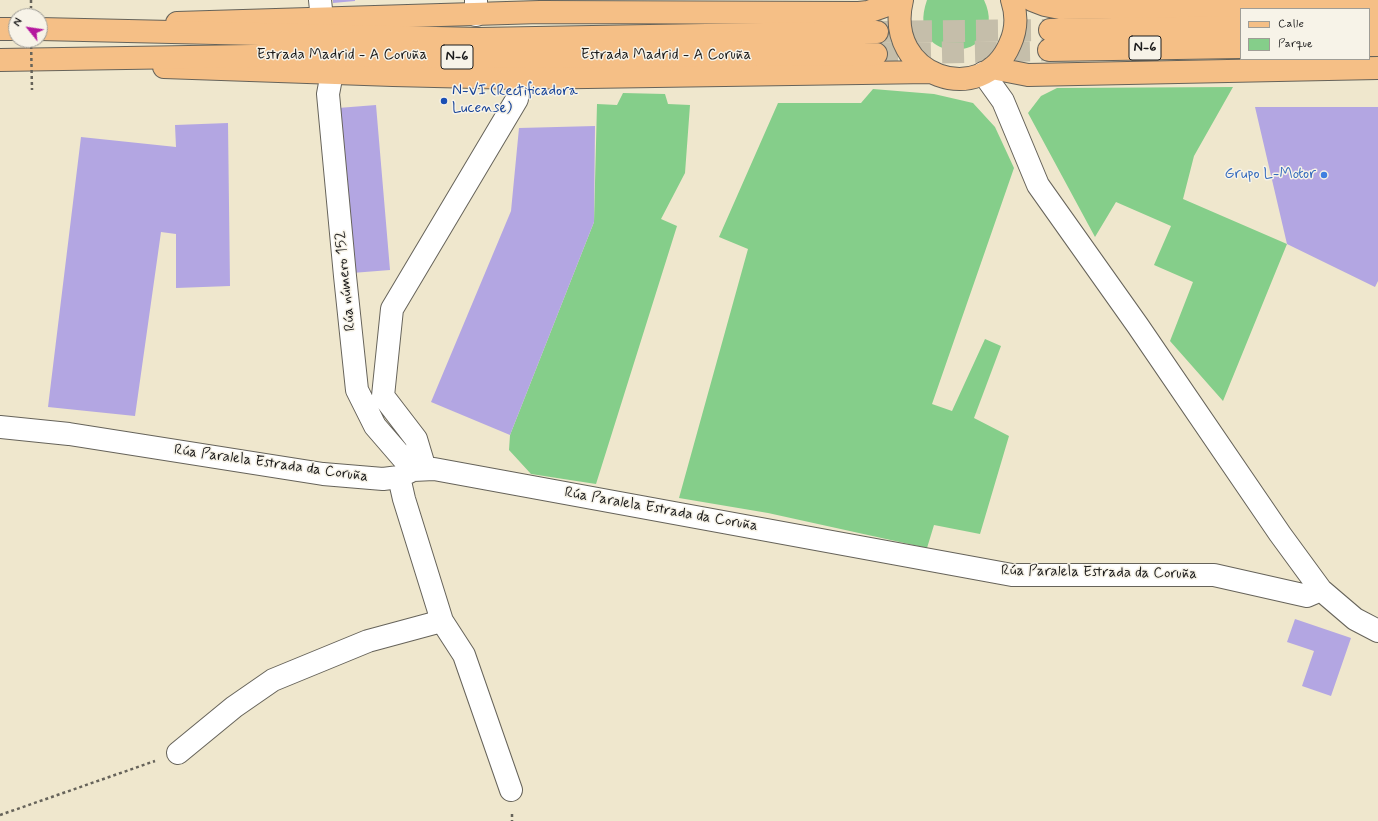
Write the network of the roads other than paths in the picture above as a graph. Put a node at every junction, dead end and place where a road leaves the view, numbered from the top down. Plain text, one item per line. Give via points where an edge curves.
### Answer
1 (902, 0) edge
2 (1012, 0) edge
3 (1032, 0) edge
4 (1096, 3) edge
5 (1257, 3) edge
6 (1378, 5) edge
7 (476, 7) edge
8 (321, 9) edge
9 (1240, 27) edge
10 (48, 29) edge
11 (48, 29) edge
12 (877, 32) tunnel mouth
13 (1240, 47) edge
14 (35, 50) edge
15 (876, 54) tunnel mouth
16 (0, 60) edge
17 (1378, 68) edge
18 (987, 70) junction
19 (930, 72) junction
20 (332, 73) junction
21 (518, 78) junction
22 (0, 427) edge
23 (413, 472) junction
24 (1321, 590) junction
25 (442, 621) junction
26 (1378, 631) edge
27 (178, 752) road end
28 (511, 790) dead end

1 - 7 main road via 859,13 540,12
1 - 19 main road via 898,17 900,34 913,58
2 - 18 main road via 1016,12 1015,33 1007,52
3 - 4 main road via 1060,8
4 - 5 main road
5 - 6 main road
7 - 8 main road
8 - 10 main road via 251,20
9 - 13 main road, N-6 via 1049,40
11 - 12 main road, Estrada Madrid - A Coruña / N-6 via 479,39
14 - 15 main road, Estrada Madrid - A Coruña / N-6 via 490,57
14 - 16 main road, Estrada Madrid - A Coruña / N-6
14 - 20 main road
17 - 18 main road via 1028,75
18 - 19 main road via 966,78 948,78
18 - 24 street via 1003,101 1038,185
19 - 21 main road
20 - 21 main road
20 - 23 street, Rúa número 152 via 328,94 357,390 375,426
21 - 23 street via 517,99 392,309 383,396 416,439
22 - 23 street, Rúa Paralela Estrada da Coruña via 69,434 322,474 383,479
23 - 24 street, Rúa Paralela Estrada da Coruña via 434,469 1012,575 1214,575 1307,596
23 - 25 street via 404,499
24 - 26 street via 1355,619
25 - 27 street via 368,641 273,680 234,707
25 - 28 street via 464,655

